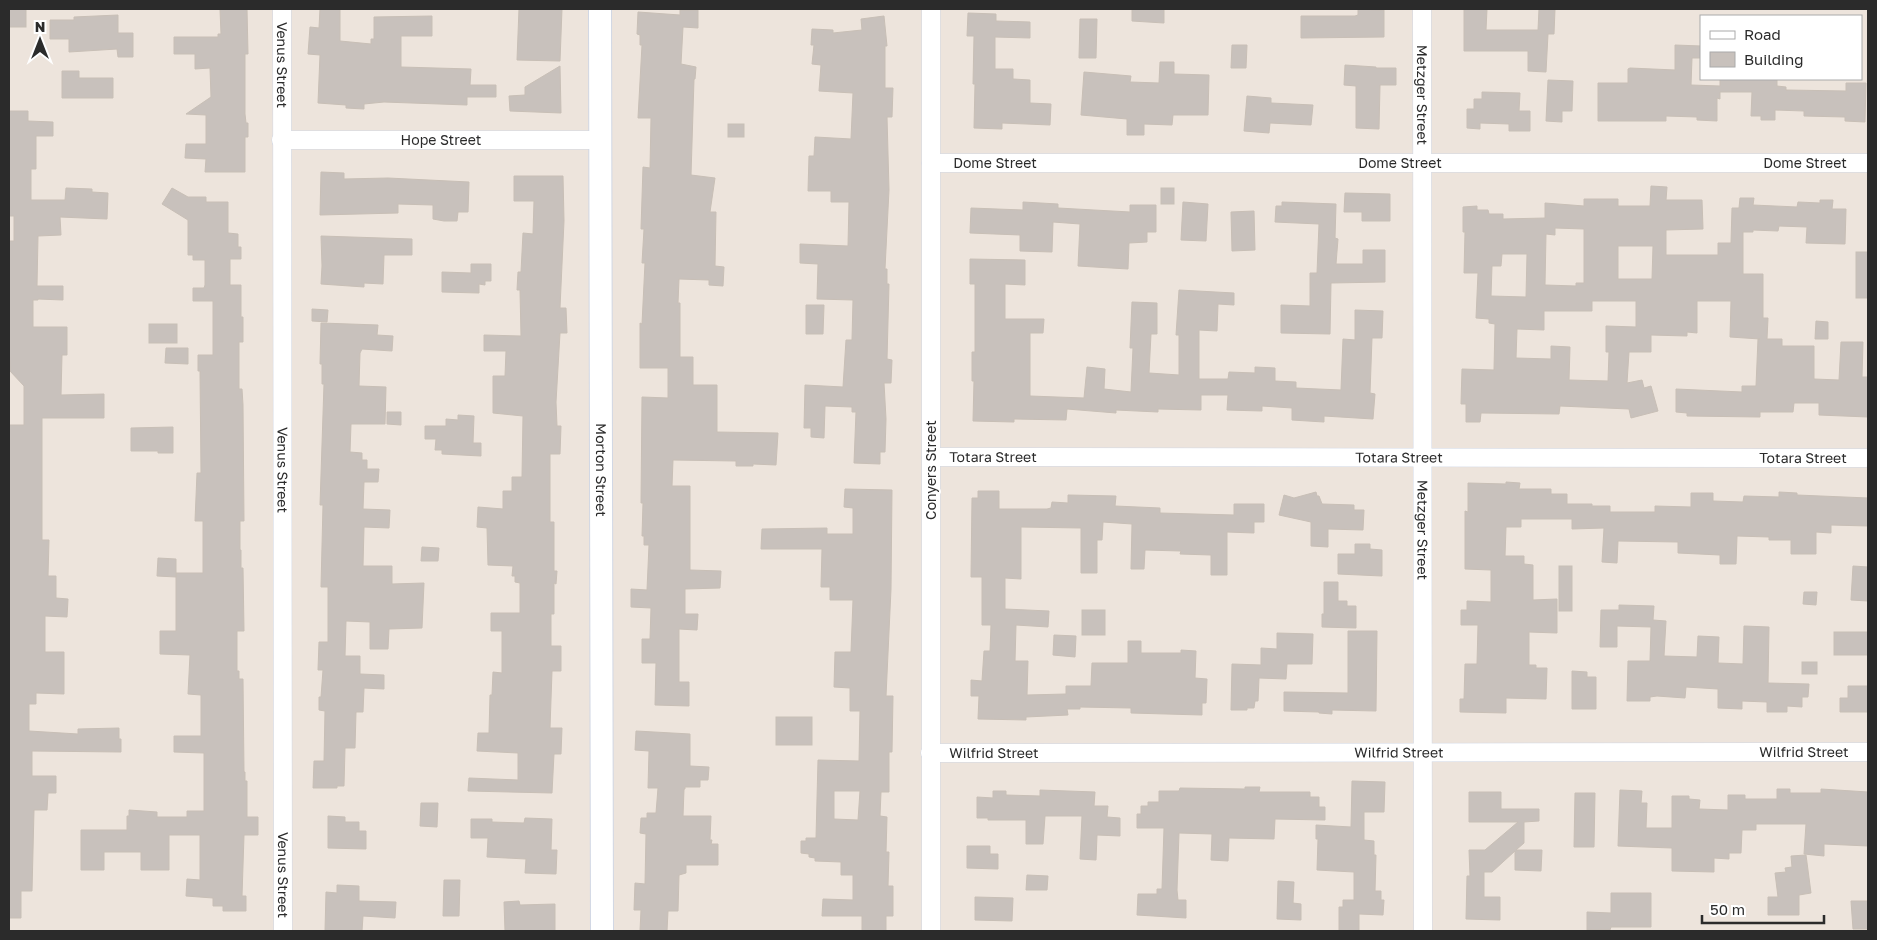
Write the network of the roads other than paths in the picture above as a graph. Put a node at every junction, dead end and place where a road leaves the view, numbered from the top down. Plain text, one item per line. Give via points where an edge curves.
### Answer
1 (282, 9) edge
2 (600, 9) edge
3 (931, 9) edge
4 (1422, 9) edge
5 (281, 140) junction
6 (601, 140) junction
7 (931, 163) junction
8 (1422, 163) junction
9 (1868, 163) edge
10 (931, 457) junction
11 (1422, 458) junction
12 (1866, 458) dead end
13 (1423, 752) junction
14 (1868, 752) edge
15 (930, 753) junction
16 (283, 931) edge
17 (602, 931) edge
18 (931, 931) edge
19 (1423, 931) edge

1 - 5 street, Venus Street
2 - 6 street, Morton Street
3 - 7 street, Conyers Street
4 - 8 street, Metzger Street
5 - 6 street, Hope Street
5 - 16 street, Venus Street
6 - 17 street, Morton Street
7 - 8 street, Dome Street
7 - 10 street, Conyers Street
8 - 9 street, Dome Street
8 - 11 street, Metzger Street
10 - 11 street, Totara Street
10 - 15 street, Conyers Street
11 - 12 street, Totara Street
11 - 13 street, Metzger Street
13 - 14 street, Wilfrid Street
13 - 15 street, Wilfrid Street
13 - 19 street, Metzger Street
15 - 18 street, Conyers Street

